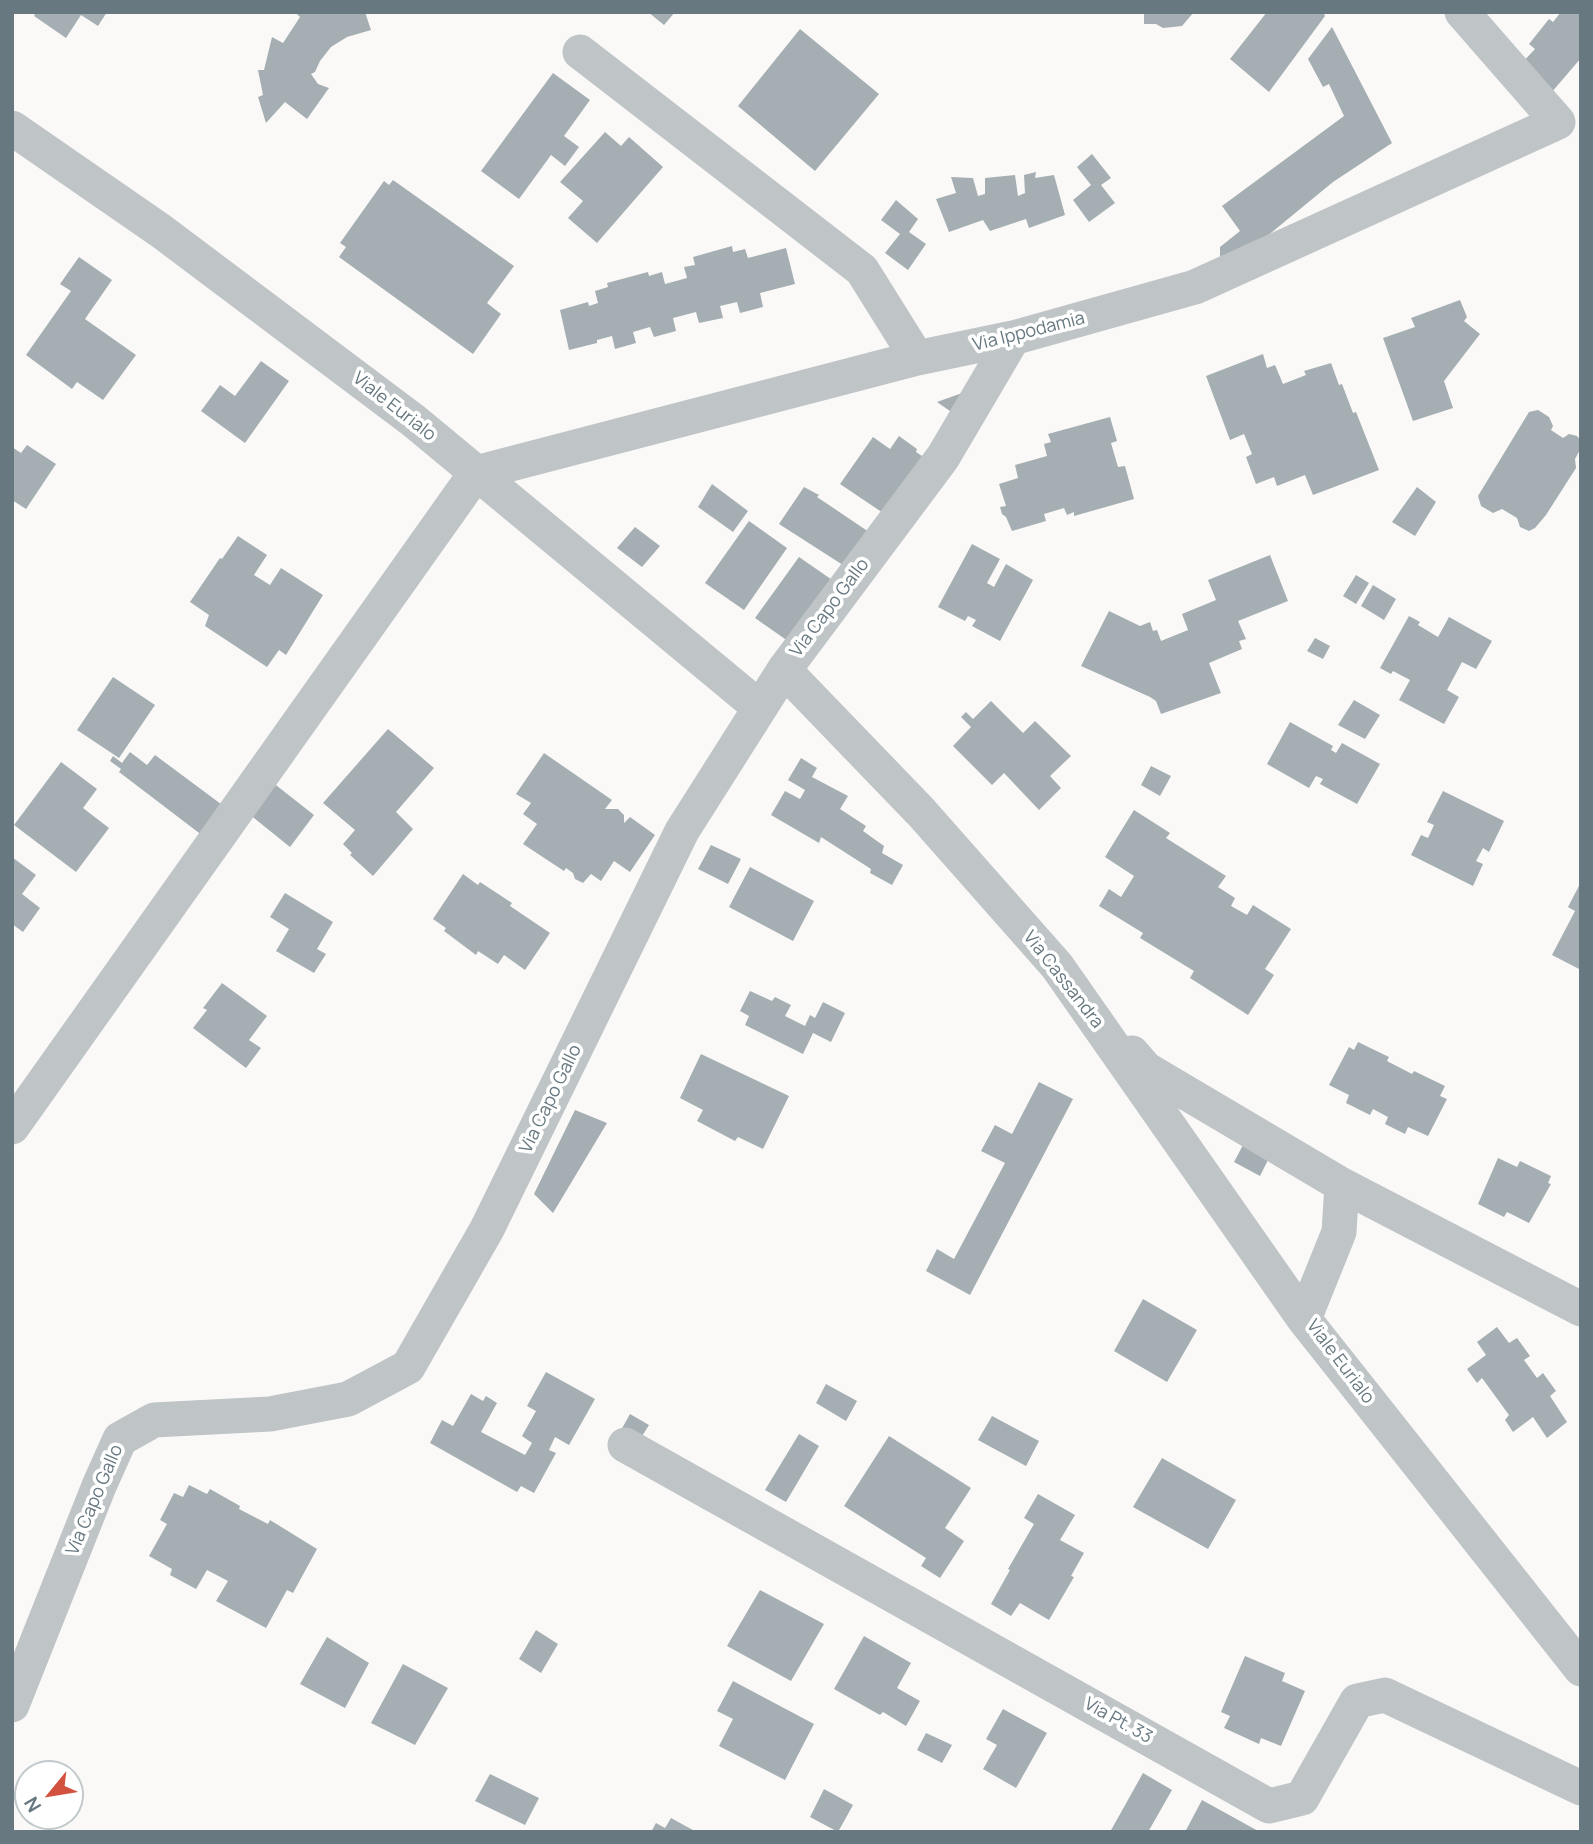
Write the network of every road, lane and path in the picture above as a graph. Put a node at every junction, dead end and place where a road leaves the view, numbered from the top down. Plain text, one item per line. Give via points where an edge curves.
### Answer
1 (1462, 12) edge
2 (580, 52) dead end
3 (12, 128) edge
4 (1013, 338) junction
5 (916, 358) junction
6 (476, 473) junction
7 (784, 670) junction
8 (759, 707) junction
9 (1057, 966) junction
10 (12, 1126) edge
11 (1342, 1185) junction
12 (1581, 1309) edge
13 (1304, 1319) junction
14 (625, 1445) dead end
15 (1581, 1669) edge
16 (12, 1705) edge
17 (1581, 1788) edge

1 - 4 street, Via Ippodamia via 1558,122 1195,287
2 - 5 street via 862,270
3 - 6 street, Viale Eurialo via 161,231
4 - 5 street, Via Ippodamia
4 - 7 street, Via Capo Gallo via 943,457
5 - 6 street, Via Ippodamia
6 - 8 street, Viale Eurialo
6 - 10 street
7 - 8 street, Via Capo Gallo
7 - 9 street, Via Cassandra via 921,812
8 - 16 street, Via Capo Gallo via 682,831 487,1229 408,1367 348,1399 270,1414 154,1420 120,1439
9 - 11 street via 1146,1069
9 - 13 street, Via Cassandra
11 - 12 street
11 - 13 street, Viale Eurialo via 1339,1232
13 - 15 street, Viale Eurialo
14 - 17 street, Via Pt. 33 via 1269,1806 1302,1798 1357,1701 1385,1695

